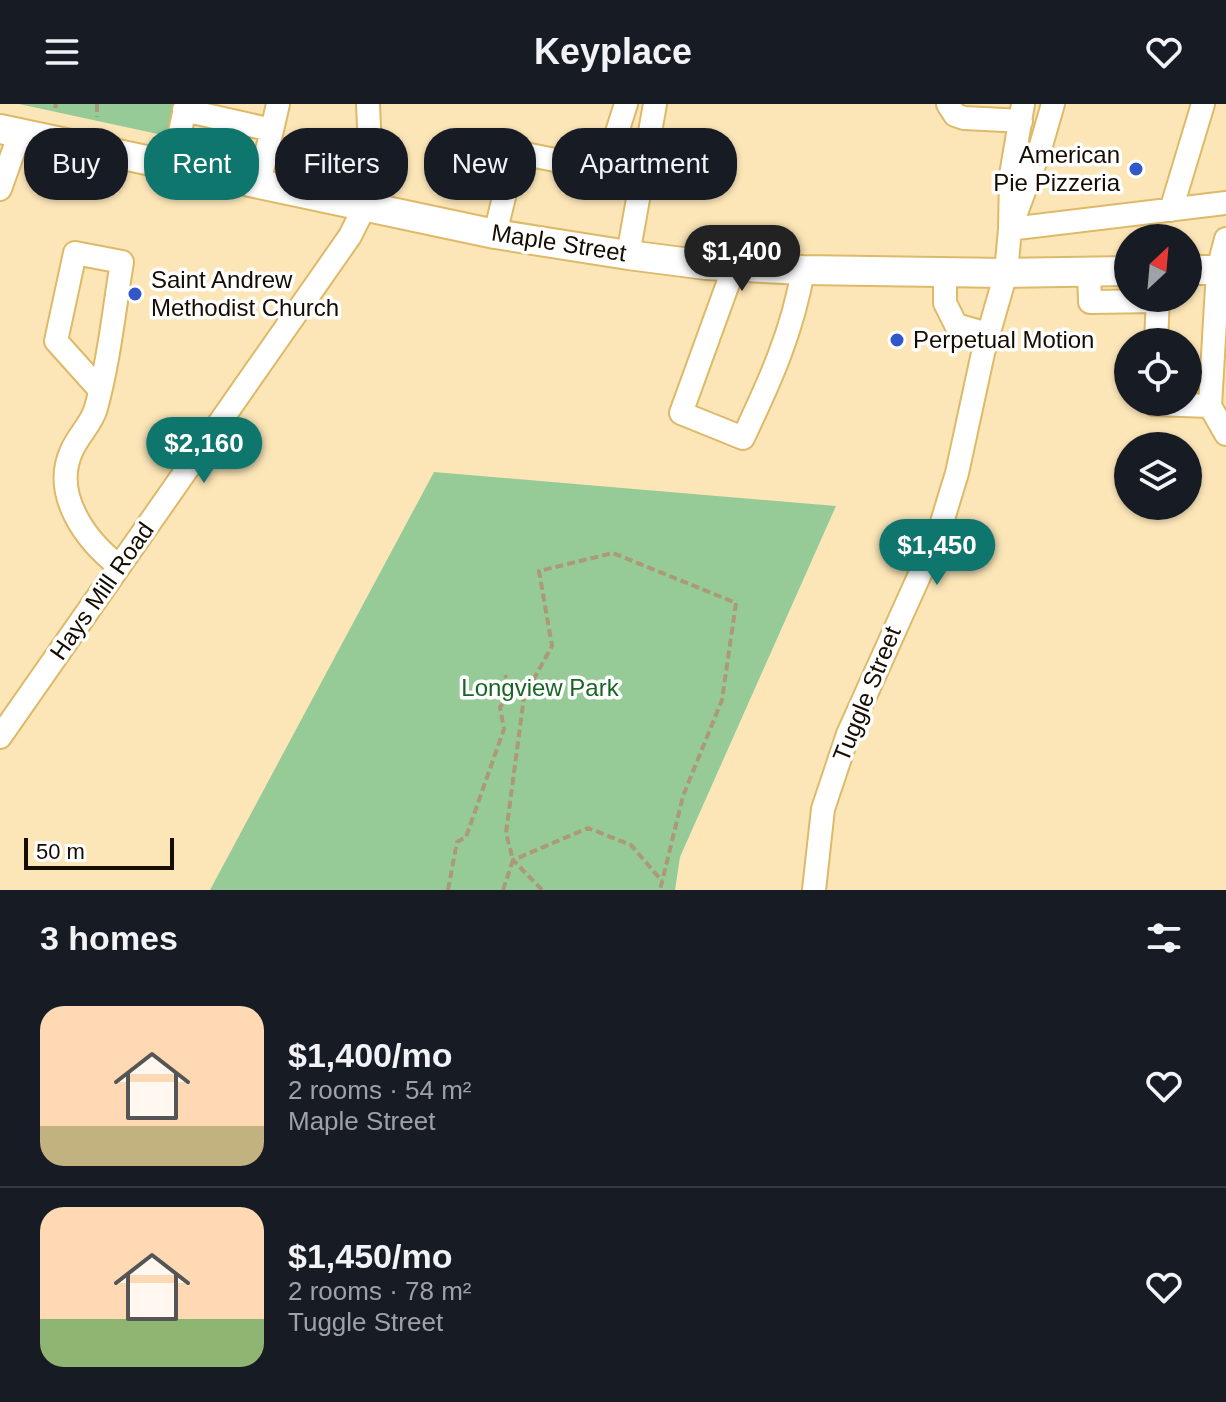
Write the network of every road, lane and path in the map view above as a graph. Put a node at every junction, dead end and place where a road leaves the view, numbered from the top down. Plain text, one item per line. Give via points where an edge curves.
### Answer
1 (97, 104) edge
2 (278, 104) edge
3 (368, 104) edge
4 (626, 104) edge
5 (655, 104) edge
6 (948, 104) edge
7 (1053, 104) edge
8 (1203, 104) edge
9 (185, 107) edge
10 (1022, 112) edge
11 (238, 113) edge
12 (97, 117) dead end
13 (181, 128) edge
14 (272, 130) junction
15 (10, 131) edge
16 (144, 158) edge
17 (259, 183) joint
18 (0, 189) edge
19 (1226, 203) edge
20 (365, 206) junction
21 (1171, 210) junction
22 (1010, 229) junction
23 (495, 234) junction
24 (1226, 239) edge
25 (628, 255) junction
26 (734, 267) junction
27 (803, 270) junction
28 (1222, 270) edge
29 (1114, 271) edge
30 (945, 272) junction
31 (1089, 272) junction
32 (1006, 273) junction
33 (1114, 301) edge
34 (988, 334) junction
35 (100, 390) junction
36 (1202, 406) edge
37 (1210, 406) junction
38 (1226, 434) edge
39 (119, 566) junction
40 (505, 675) dead end
41 (510, 685) junction
42 (524, 697) junction
43 (0, 737) edge
44 (513, 860) junction
45 (662, 881) junction
46 (448, 890) edge
47 (503, 890) edge
48 (542, 890) edge
49 (660, 890) edge
50 (814, 890) edge

1 - 12 path
2 - 14 street
3 - 20 street, Hays Mill Road via 371,174
4 - 23 street via 605,170 515,152
5 - 25 street
6 - 10 street via 964,118
7 - 22 street
8 - 21 street
9 - 11 street
9 - 13 street
10 - 22 street via 1011,175
11 - 14 street
14 - 17 street
15 - 16 main road, Maple Street
15 - 18 street
17 - 20 main road, Maple Street
19 - 21 street
20 - 23 main road, Maple Street
20 - 39 street, Hays Mill Road via 350,236
21 - 22 street
22 - 32 street, Tuggle Street
23 - 25 main road, Maple Street
24 - 28 street
25 - 26 main road, Maple Street
26 - 27 main road, Maple Street
26 - 27 street via 681,413 743,438 789,334
27 - 30 main road, Maple Street
28 - 37 street
29 - 31 main road, Maple Street
30 - 32 main road, Maple Street
30 - 34 street via 945,303 956,325
31 - 32 main road, Maple Street
31 - 33 street via 1090,302
32 - 34 street, Tuggle Street
34 - 50 street, Tuggle Street via 939,532 848,734 823,809
35 - 35 street via 122,262 75,253 56,341
35 - 39 street via 65,475 73,512 84,532
36 - 37 street
37 - 38 street
39 - 43 street, Hays Mill Road
40 - 41 path
41 - 42 path
41 - 46 path via 500,707 504,729 466,837 457,842
42 - 44 path via 506,833
42 - 45 path via 552,646 539,571 613,553 736,603 722,700 683,796
44 - 45 path via 588,828 631,845
44 - 47 path
44 - 48 path
45 - 49 path

